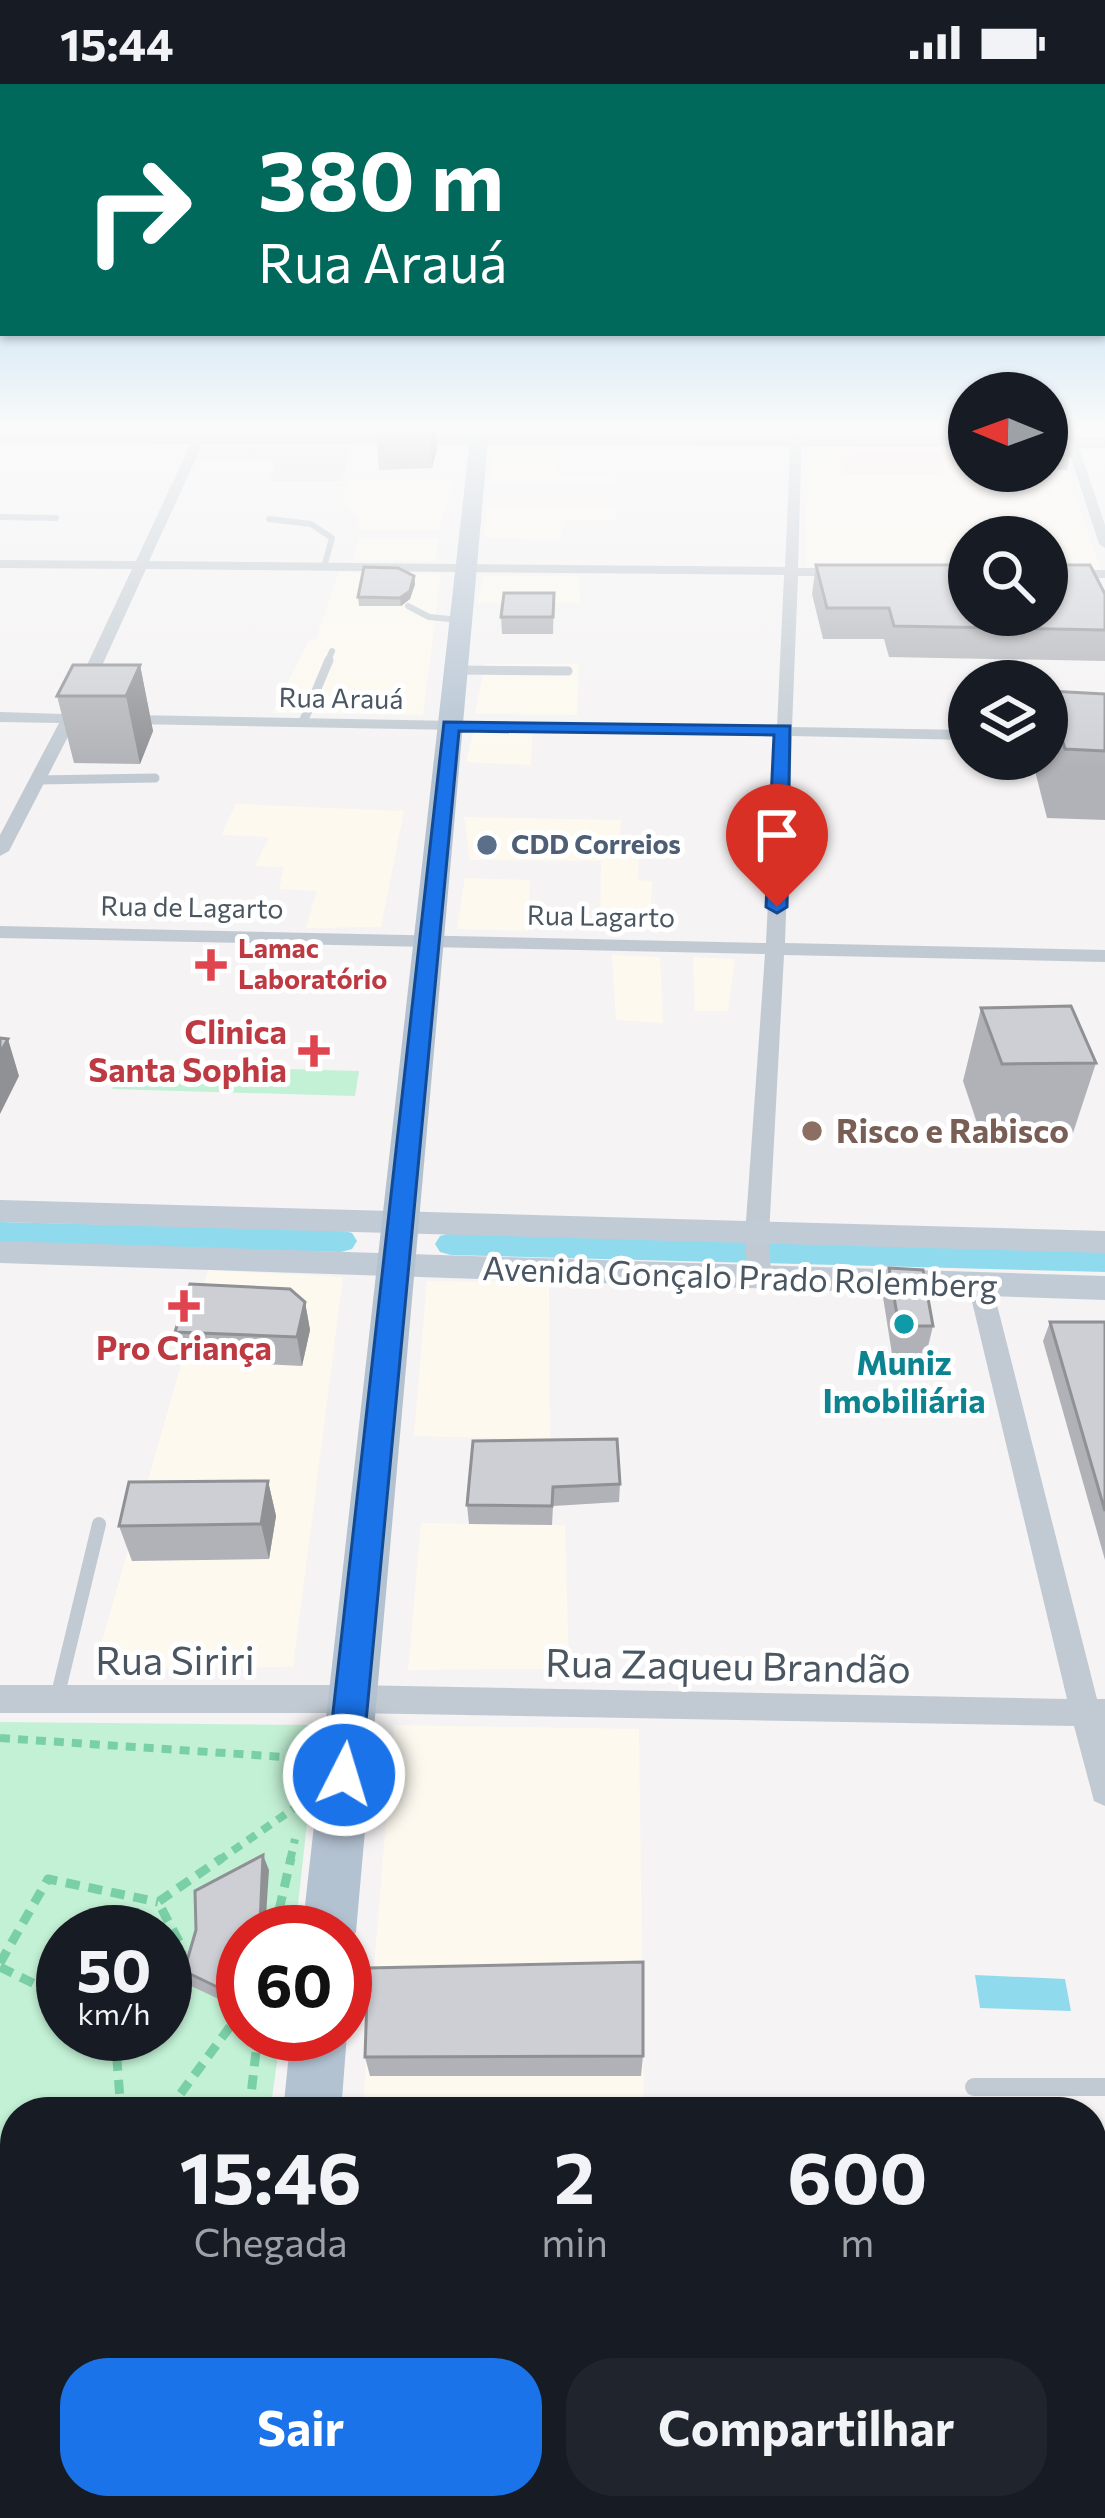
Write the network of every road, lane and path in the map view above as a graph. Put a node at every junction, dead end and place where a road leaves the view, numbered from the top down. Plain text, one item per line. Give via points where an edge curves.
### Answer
1 (152, 544) edge
2 (331, 544) edge
3 (468, 544) edge
4 (792, 544) edge
5 (0, 563) edge
6 (142, 566) junction
7 (324, 568) junction
8 (466, 569) junction
9 (791, 572) junction
10 (858, 572) edge
11 (1068, 574) edge
12 (1105, 574) edge
13 (408, 606) edge
14 (460, 620) junction
15 (332, 651) dead end
16 (455, 670) junction
17 (568, 670) dead end
18 (0, 716) edge
19 (70, 718) junction
20 (302, 722) junction
21 (451, 726) junction
22 (784, 730) junction
23 (948, 734) edge
24 (155, 778) dead end
25 (38, 780) junction
26 (0, 851) edge
27 (0, 932) edge
28 (383, 938) joint
29 (426, 940) junction
30 (775, 948) junction
31 (1105, 956) edge
32 (0, 1211) edge
33 (1105, 1242) edge
34 (388, 1246) junction
35 (0, 1252) edge
36 (758, 1254) junction
37 (980, 1285) junction
38 (1105, 1288) edge
39 (100, 1524) dead end
40 (350, 1699) junction
41 (0, 1700) edge
42 (57, 1700) junction
43 (1095, 1713) edge
44 (0, 1738) edge
45 (1105, 1791) edge
46 (303, 1802) junction
47 (158, 1902) junction
48 (160, 1905) edge
49 (280, 1905) edge
50 (331, 1905) edge
51 (0, 1965) edge
52 (36, 1984) edge
53 (216, 2046) edge
54 (117, 2061) edge
55 (255, 2061) edge
56 (317, 2061) edge
57 (974, 2087) dead end
58 (1105, 2087) edge
59 (120, 2097) edge
60 (178, 2097) edge
61 (251, 2097) edge
62 (313, 2097) edge

1 - 6 street
2 - 7 lane
3 - 8 main road
4 - 9 street
5 - 6 street
6 - 7 street
6 - 19 street
7 - 8 street
8 - 9 street
8 - 14 main road
9 - 10 street
9 - 22 street
11 - 12 street
13 - 14 lane
14 - 16 main road
15 - 20 lane
16 - 17 lane
16 - 21 main road
18 - 19 street, Rua Arauá
19 - 20 street, Rua Arauá
19 - 25 street
20 - 21 street, Rua Arauá
21 - 22 street, Rua Arauá
21 - 29 main road
22 - 23 street, Rua Arauá
22 - 30 street
24 - 25 lane
25 - 26 street
27 - 28 street, Rua de Lagarto
28 - 29 street, Rua Lagarto
29 - 30 street, Rua Lagarto
29 - 34 main road
30 - 31 street, Rua Lagarto
30 - 36 street
32 - 34 main road
33 - 36 main road, Avenida Gonçalo Prado Rolemberg
34 - 35 main road
34 - 36 main road, Avenida Gonçalo Prado Rolemberg
34 - 40 main road
36 - 37 main road, Avenida Gonçalo Prado Rolemberg
37 - 38 main road, Avenida Gonçalo Prado Rolemberg
37 - 43 street
39 - 42 lane
40 - 42 street, Rua Siriri
40 - 43 street, Rua Zaqueu Brandão
40 - 50 main road
41 - 42 street, Rua Siriri
43 - 45 street
44 - 46 path via 298,1757
46 - 47 path
46 - 49 path
47 - 48 path
47 - 51 path via 48,1879
51 - 52 path
53 - 60 path
54 - 59 path
55 - 61 path
56 - 62 main road
57 - 58 lane

